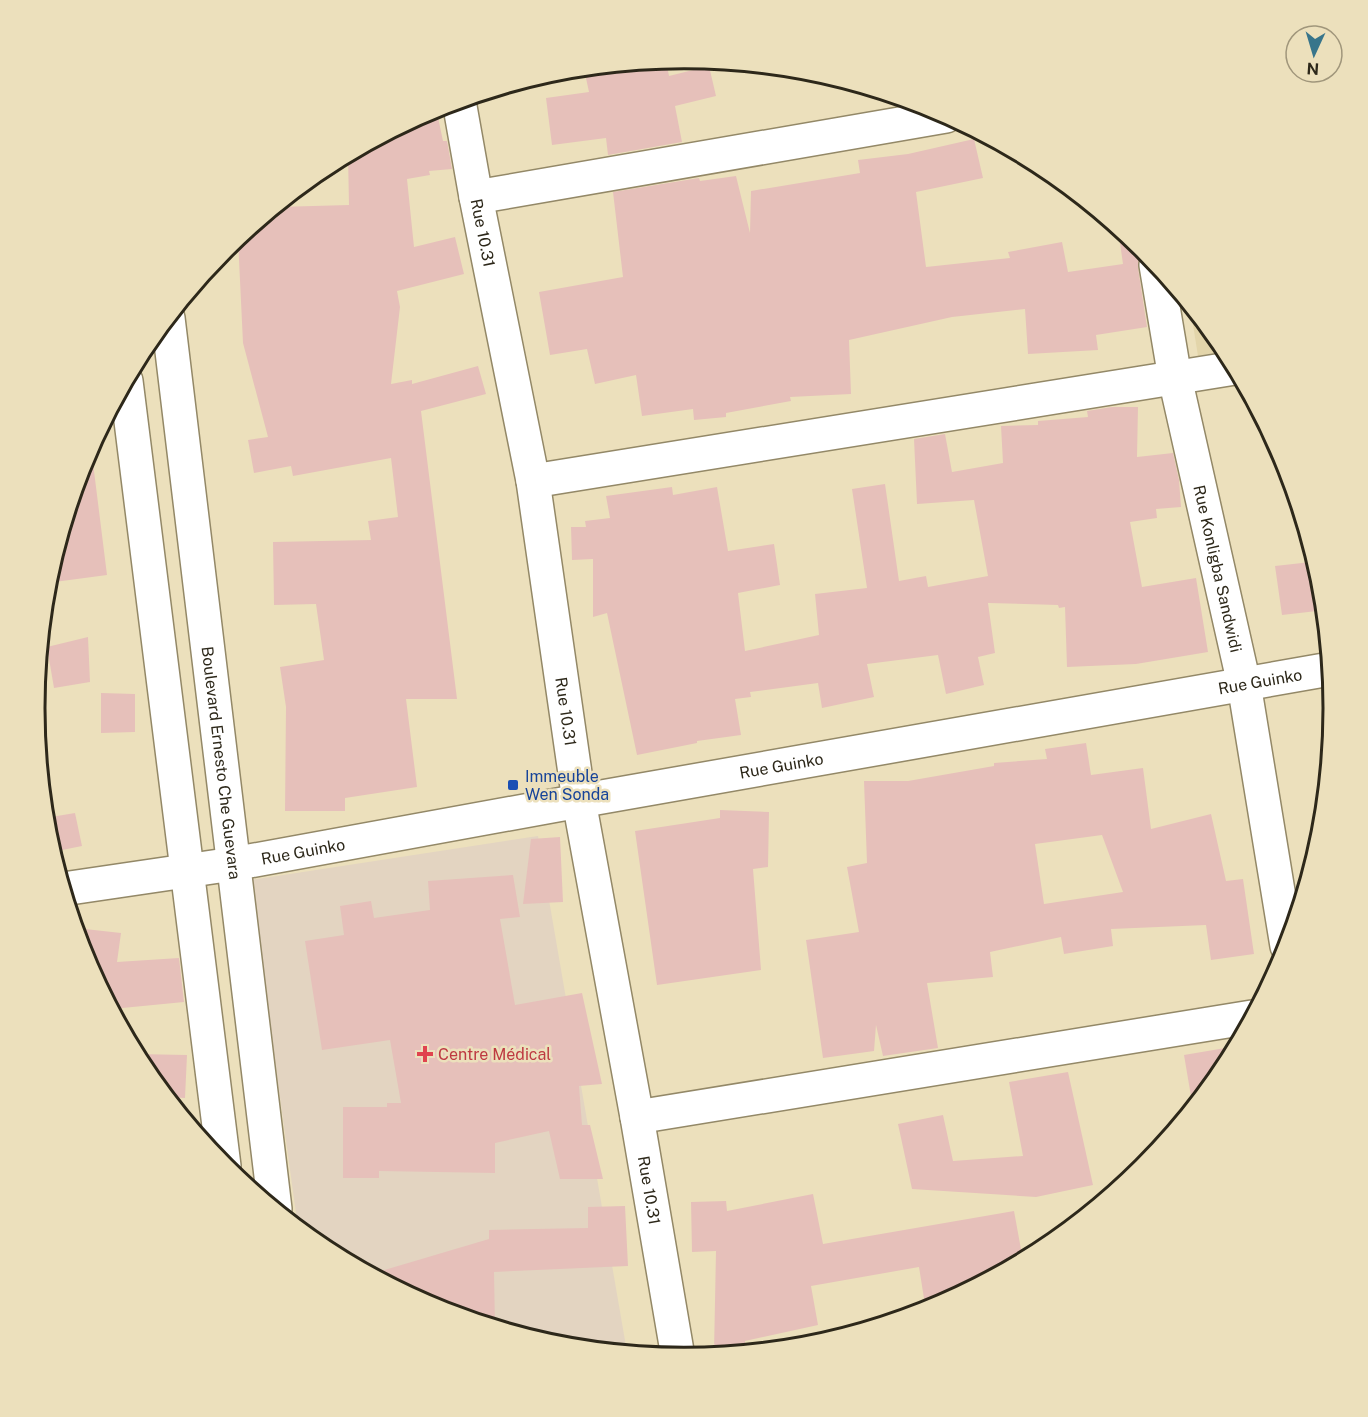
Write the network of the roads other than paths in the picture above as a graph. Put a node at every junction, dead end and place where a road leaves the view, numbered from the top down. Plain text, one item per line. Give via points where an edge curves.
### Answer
1 (461, 110) edge
2 (930, 119) edge
3 (476, 196) junction
4 (1159, 281) edge
5 (169, 330) edge
6 (1225, 370) edge
7 (1175, 378) junction
8 (128, 395) edge
9 (532, 481) junction
10 (1322, 670) edge
11 (1244, 684) junction
12 (579, 801) junction
13 (233, 864) junction
14 (187, 871) junction
15 (71, 888) edge
16 (1284, 927) edge
17 (1242, 1019) edge
18 (638, 1117) junction
19 (222, 1149) edge
20 (274, 1198) edge
21 (676, 1348) edge

1 - 3 street, Rue 10.31
2 - 3 street
3 - 9 street, Rue 10.31
4 - 7 street, Rue Konligba Sandwidi
5 - 13 street, Boulevard Ernesto Che Guevara
6 - 7 street
7 - 9 street
7 - 11 street, Rue Konligba Sandwidi
8 - 14 street
9 - 12 street, Rue 10.31
10 - 11 street, Rue Guinko
11 - 12 street, Rue Guinko
11 - 16 street, Rue Konligba Sandwidi
12 - 13 street, Rue Guinko
12 - 18 street, Rue 10.31
13 - 14 street, Rue Guinko
13 - 20 street, Boulevard Ernesto Che Guevara
14 - 15 street, Rue Guinko
14 - 19 street
17 - 18 street
18 - 21 street, Rue 10.31

